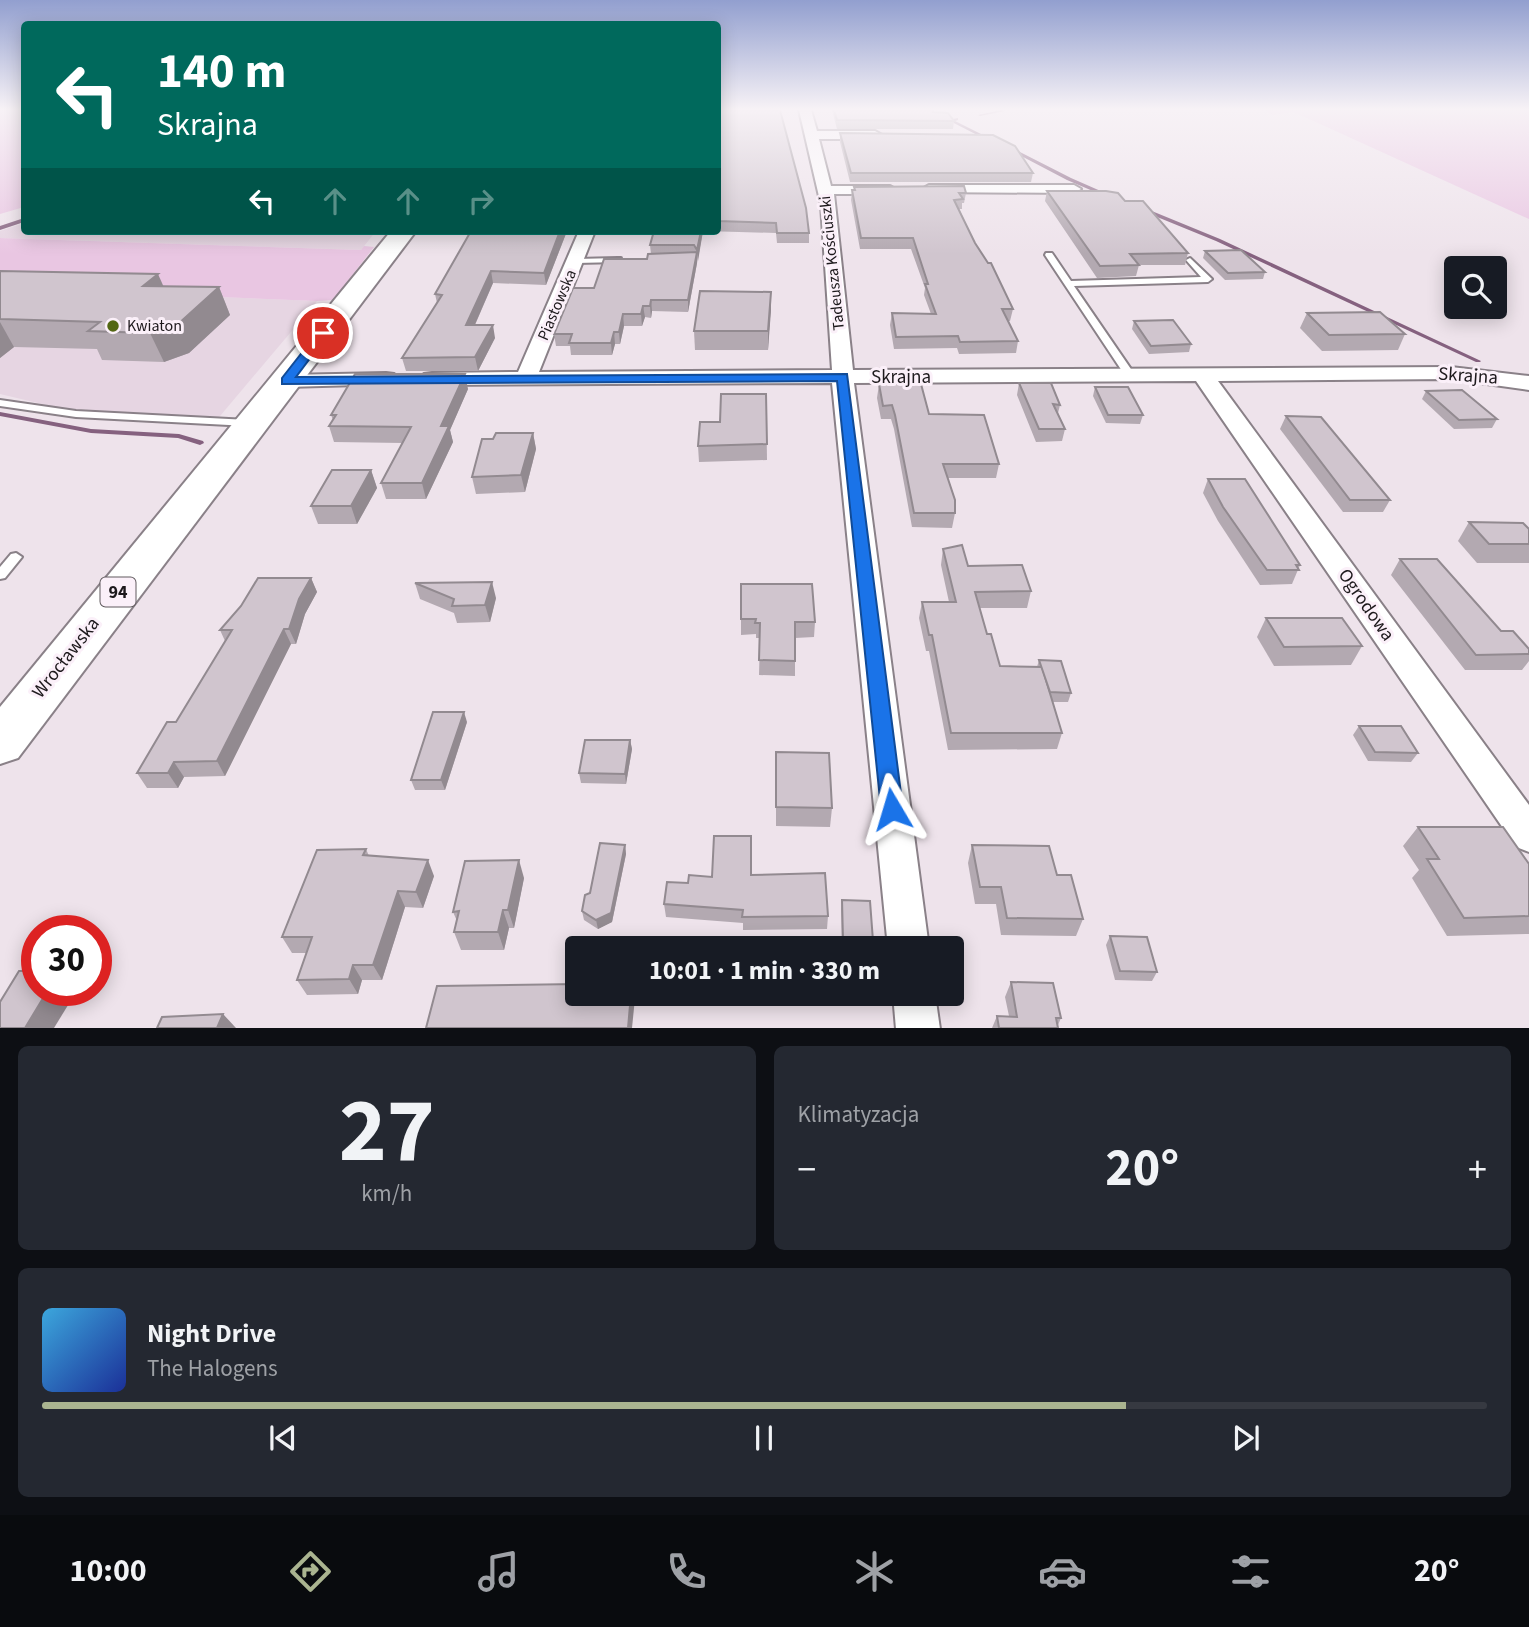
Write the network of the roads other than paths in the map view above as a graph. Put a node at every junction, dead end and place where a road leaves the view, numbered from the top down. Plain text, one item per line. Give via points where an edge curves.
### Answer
1 (816, 158) edge
2 (1074, 189) edge
3 (825, 190) junction
4 (401, 235) edge
5 (586, 235) edge
6 (1049, 256) dead end
7 (628, 260) edge
8 (1189, 260) edge
9 (576, 261) junction
10 (1068, 284) junction
11 (1130, 375) junction
12 (1203, 375) junction
13 (843, 377) junction
14 (526, 378) junction
15 (286, 381) junction
16 (1522, 382) edge
17 (0, 403) edge
18 (245, 433) junction
19 (16, 558) dead end
20 (0, 575) edge
21 (16, 705) edge
22 (0, 743) edge
23 (1529, 835) edge
24 (907, 936) edge
25 (915, 1006) edge
26 (918, 1028) edge

1 - 3 street, Tadeusza Kościuszki
2 - 3 street
3 - 13 street, Tadeusza Kościuszki
4 - 15 main road, 94
5 - 9 street, Piastowska
6 - 10 lane
7 - 9 lane
8 - 10 lane via 1208,279
9 - 14 street, Piastowska
10 - 11 lane
11 - 12 street, Skrajna
11 - 13 street, Skrajna
12 - 16 street, Skrajna via 1451,373
12 - 23 street, Ogrodowa
13 - 14 street, Skrajna
13 - 24 street, Tadeusza Kościuszki
14 - 15 street, Skrajna
15 - 18 main road, 94
17 - 18 lane
18 - 21 main road, Wrocławska / 94
19 - 20 lane
21 - 22 main road, Wrocławska / 94
25 - 26 street

